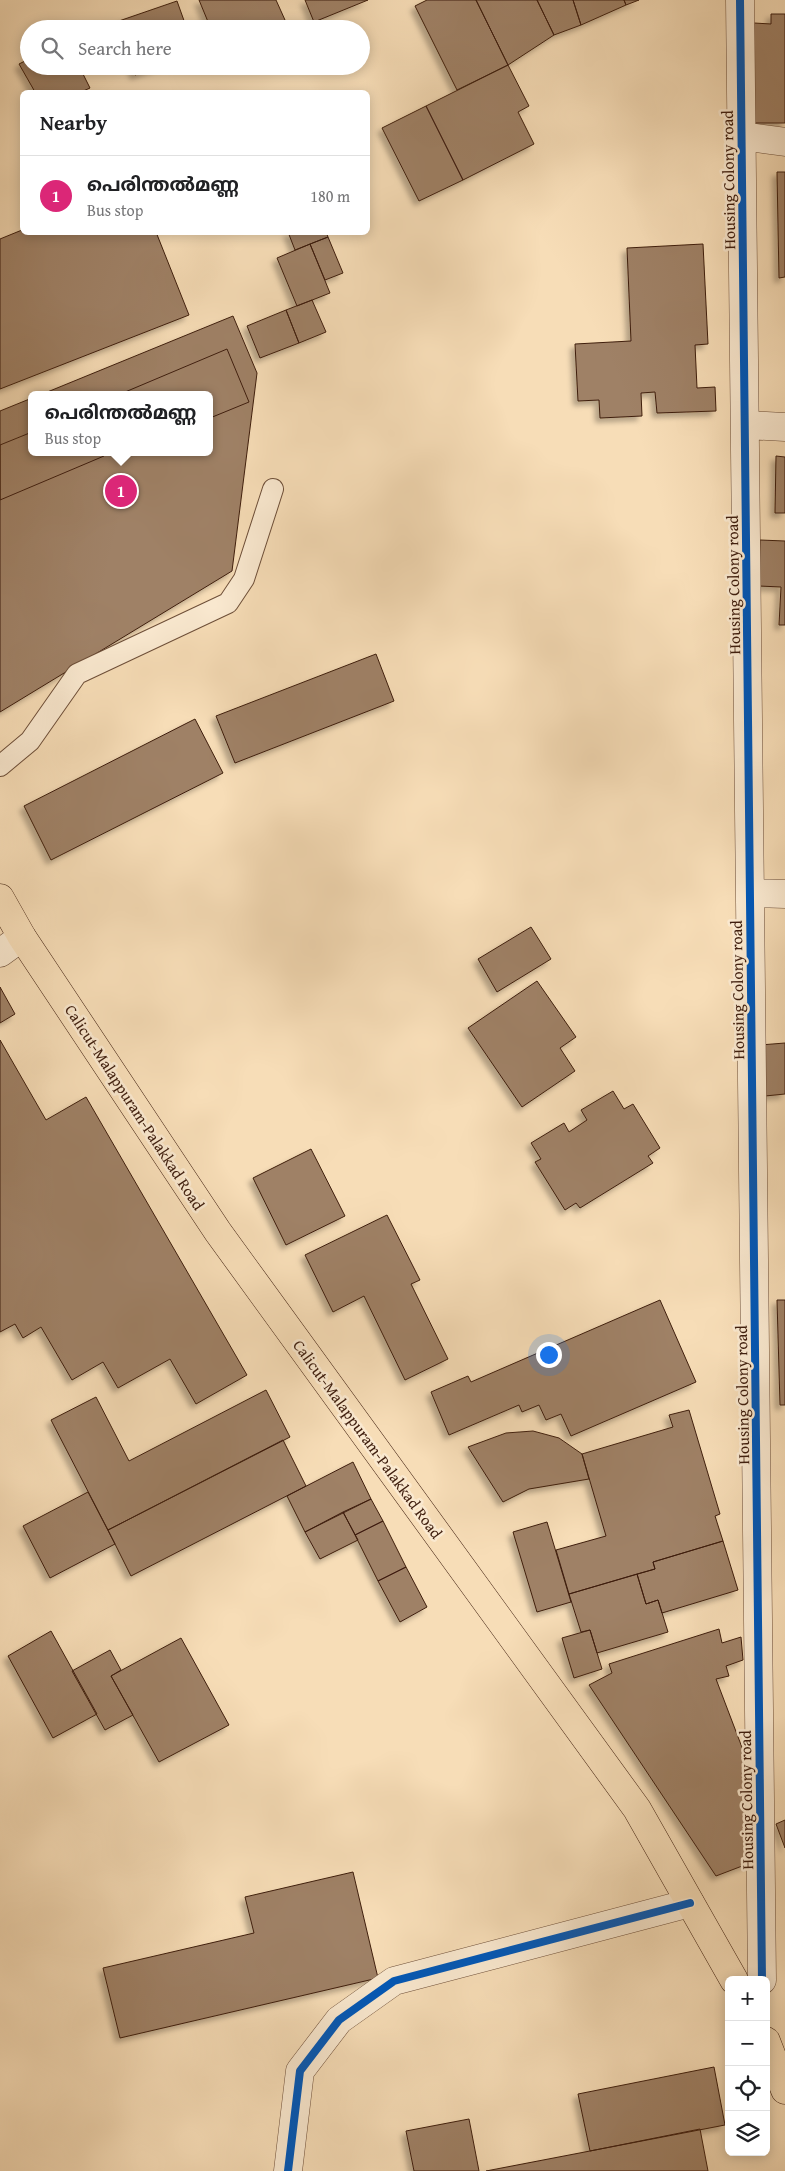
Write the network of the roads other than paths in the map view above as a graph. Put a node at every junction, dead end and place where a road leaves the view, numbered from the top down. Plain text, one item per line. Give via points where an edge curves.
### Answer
1 (740, 0) edge
2 (742, 136) junction
3 (785, 142) edge
4 (745, 424) junction
5 (785, 427) edge
6 (273, 489) dead end
7 (0, 766) edge
8 (750, 892) junction
9 (785, 894) edge
10 (0, 898) edge
11 (22, 936) junction
12 (0, 953) edge
13 (690, 1903) junction
14 (732, 1976) edge
15 (762, 1976) edge
16 (770, 2049) edge
17 (782, 2073) edge
18 (288, 2171) edge

1 - 2 street, Housing Colony road
2 - 3 street
2 - 4 street, Housing Colony road
4 - 5 street
4 - 8 street, Housing Colony road
6 - 7 lane via 244,578 228,603 77,674 30,740
8 - 9 street
8 - 15 street, Housing Colony road
10 - 11 highway, Calicut-Malappuram-Palakkad Road
11 - 12 street
11 - 13 highway, Calicut-Malappuram-Palakkad Road via 218,1232 637,1809
13 - 14 highway, Calicut-Malappuram-Palakkad Road
13 - 18 street via 394,1981 339,2020 300,2071
16 - 17 highway

